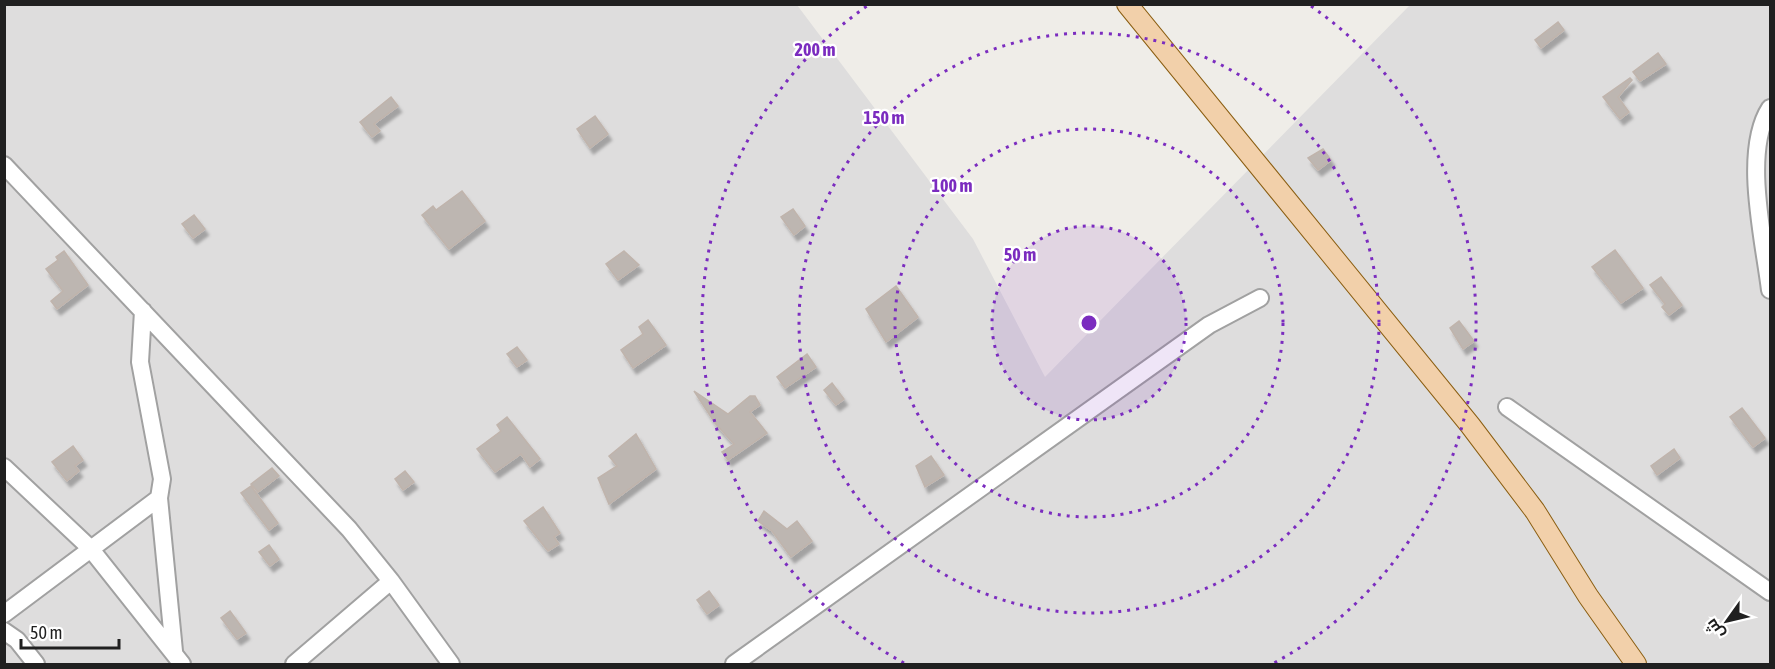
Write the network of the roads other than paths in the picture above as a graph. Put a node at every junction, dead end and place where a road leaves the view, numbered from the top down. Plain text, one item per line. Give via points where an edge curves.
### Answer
1 (1128, 4) edge
2 (1770, 108) edge
3 (4, 165) edge
4 (1770, 290) edge
5 (1260, 298) dead end
6 (143, 311) junction
7 (1507, 407) dead end
8 (8, 474) edge
9 (159, 498) junction
10 (90, 548) junction
11 (391, 581) junction
12 (1770, 592) edge
13 (4, 614) edge
14 (4, 631) edge
15 (178, 658) edge
16 (36, 664) edge
17 (294, 664) edge
18 (451, 664) edge
19 (734, 664) edge
20 (1636, 664) edge

1 - 20 main road via 1470,425 1535,511
2 - 4 street via 1761,122 1755,161
3 - 6 street
5 - 19 street via 1209,326
6 - 9 street via 140,362 162,479
6 - 11 street via 349,529
7 - 12 street
8 - 10 street
9 - 10 street
9 - 15 street
10 - 13 street
10 - 15 street
11 - 17 street
11 - 18 street
14 - 16 street via 17,640

